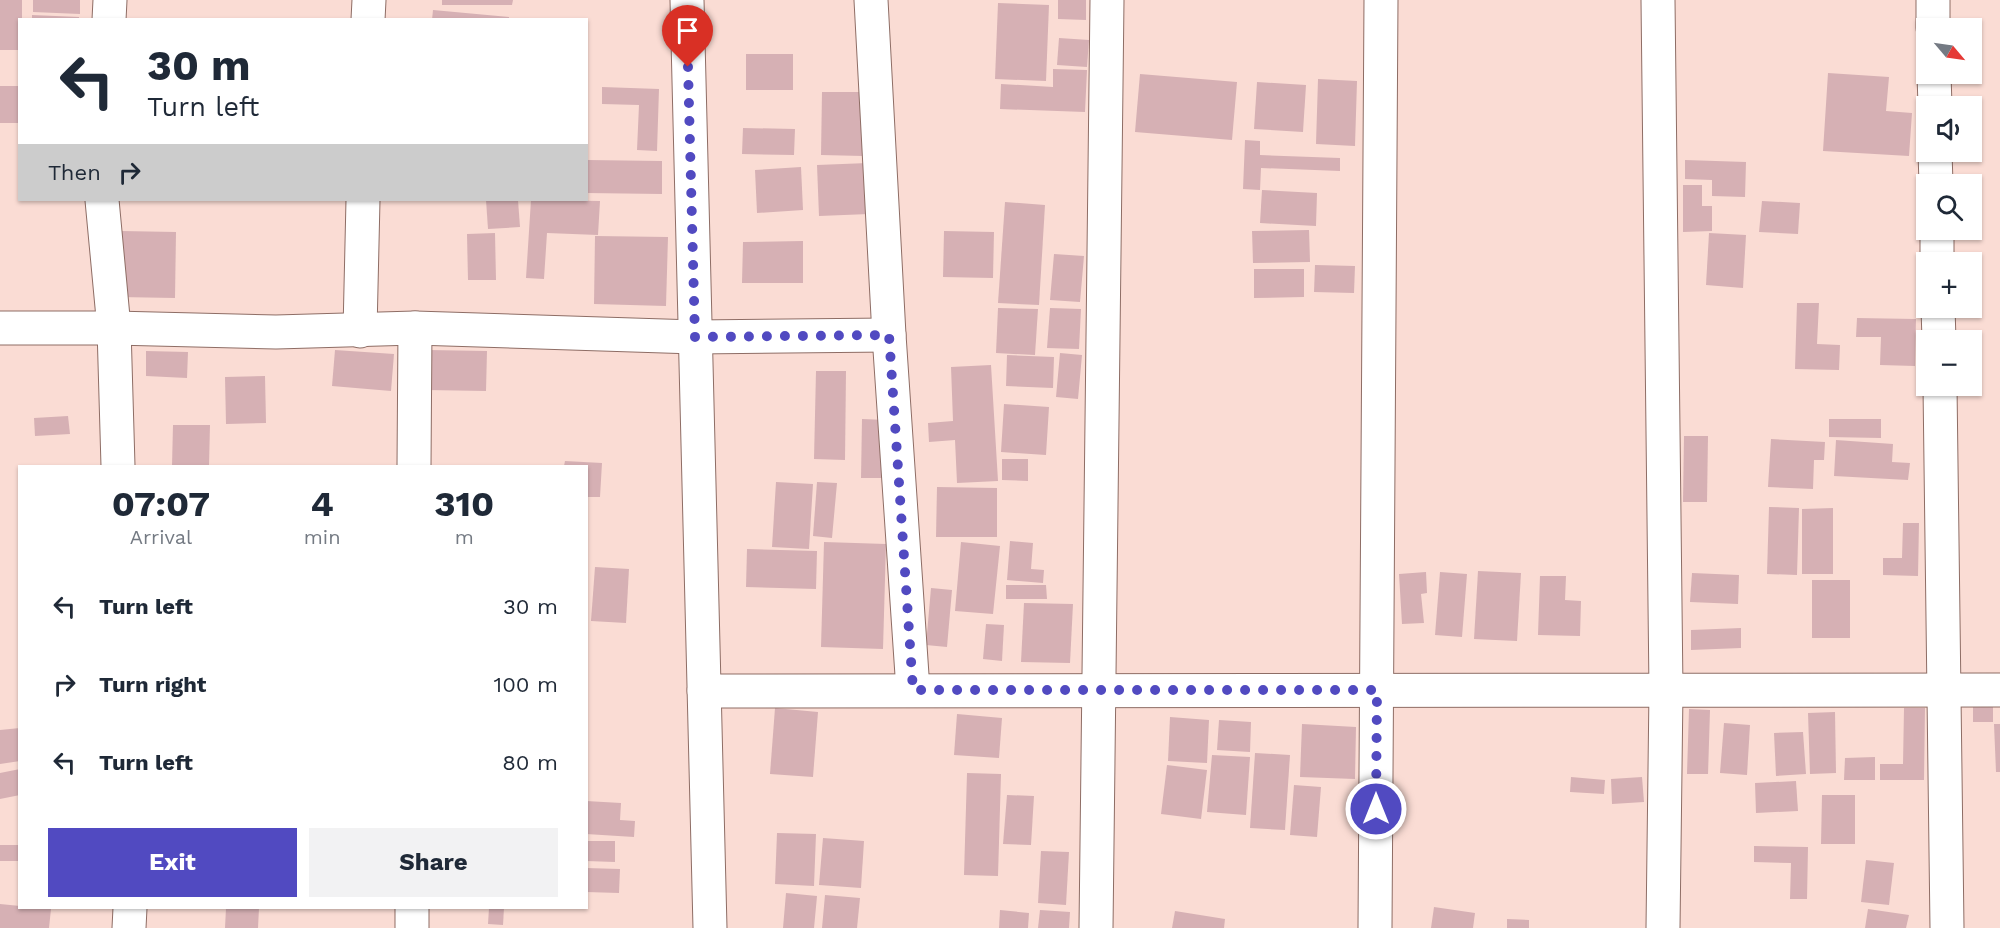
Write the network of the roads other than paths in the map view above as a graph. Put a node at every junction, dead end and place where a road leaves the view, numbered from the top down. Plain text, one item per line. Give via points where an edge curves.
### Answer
1 (110, 0) edge
2 (369, 0) edge
3 (687, 0) edge
4 (871, 0) edge
5 (1107, 0) edge
6 (1381, 0) edge
7 (1658, 0) edge
8 (1933, 0) edge
9 (109, 18) edge
10 (368, 18) edge
11 (1933, 18) edge
12 (102, 201) edge
13 (363, 201) edge
14 (0, 328) edge
15 (114, 328) junction
16 (415, 328) junction
17 (360, 331) junction
18 (889, 335) junction
19 (695, 337) junction
20 (1940, 396) edge
21 (118, 465) edge
22 (414, 465) edge
23 (913, 690) junction
24 (1099, 690) junction
25 (1377, 690) junction
26 (1666, 690) junction
27 (1945, 690) junction
28 (2000, 690) edge
29 (704, 691) junction
30 (130, 909) edge
31 (412, 909) edge
32 (129, 928) edge
33 (411, 928) edge
34 (710, 928) edge
35 (1096, 928) edge
36 (1375, 928) edge
37 (1663, 928) edge
38 (1947, 928) edge

1 - 9 street
2 - 10 street
3 - 19 street
4 - 18 street
5 - 24 street
6 - 25 street
7 - 26 street
8 - 11 street
12 - 15 street
13 - 17 street
14 - 15 street
15 - 17 street
15 - 21 street
16 - 17 street
16 - 19 street
16 - 22 street
18 - 19 street
18 - 23 street
19 - 29 street
20 - 27 street
23 - 24 street
23 - 29 street
24 - 25 street
24 - 35 street
25 - 26 street
25 - 36 street
26 - 27 street
26 - 37 street
27 - 28 street
27 - 38 street
29 - 34 street
30 - 32 street
31 - 33 street

